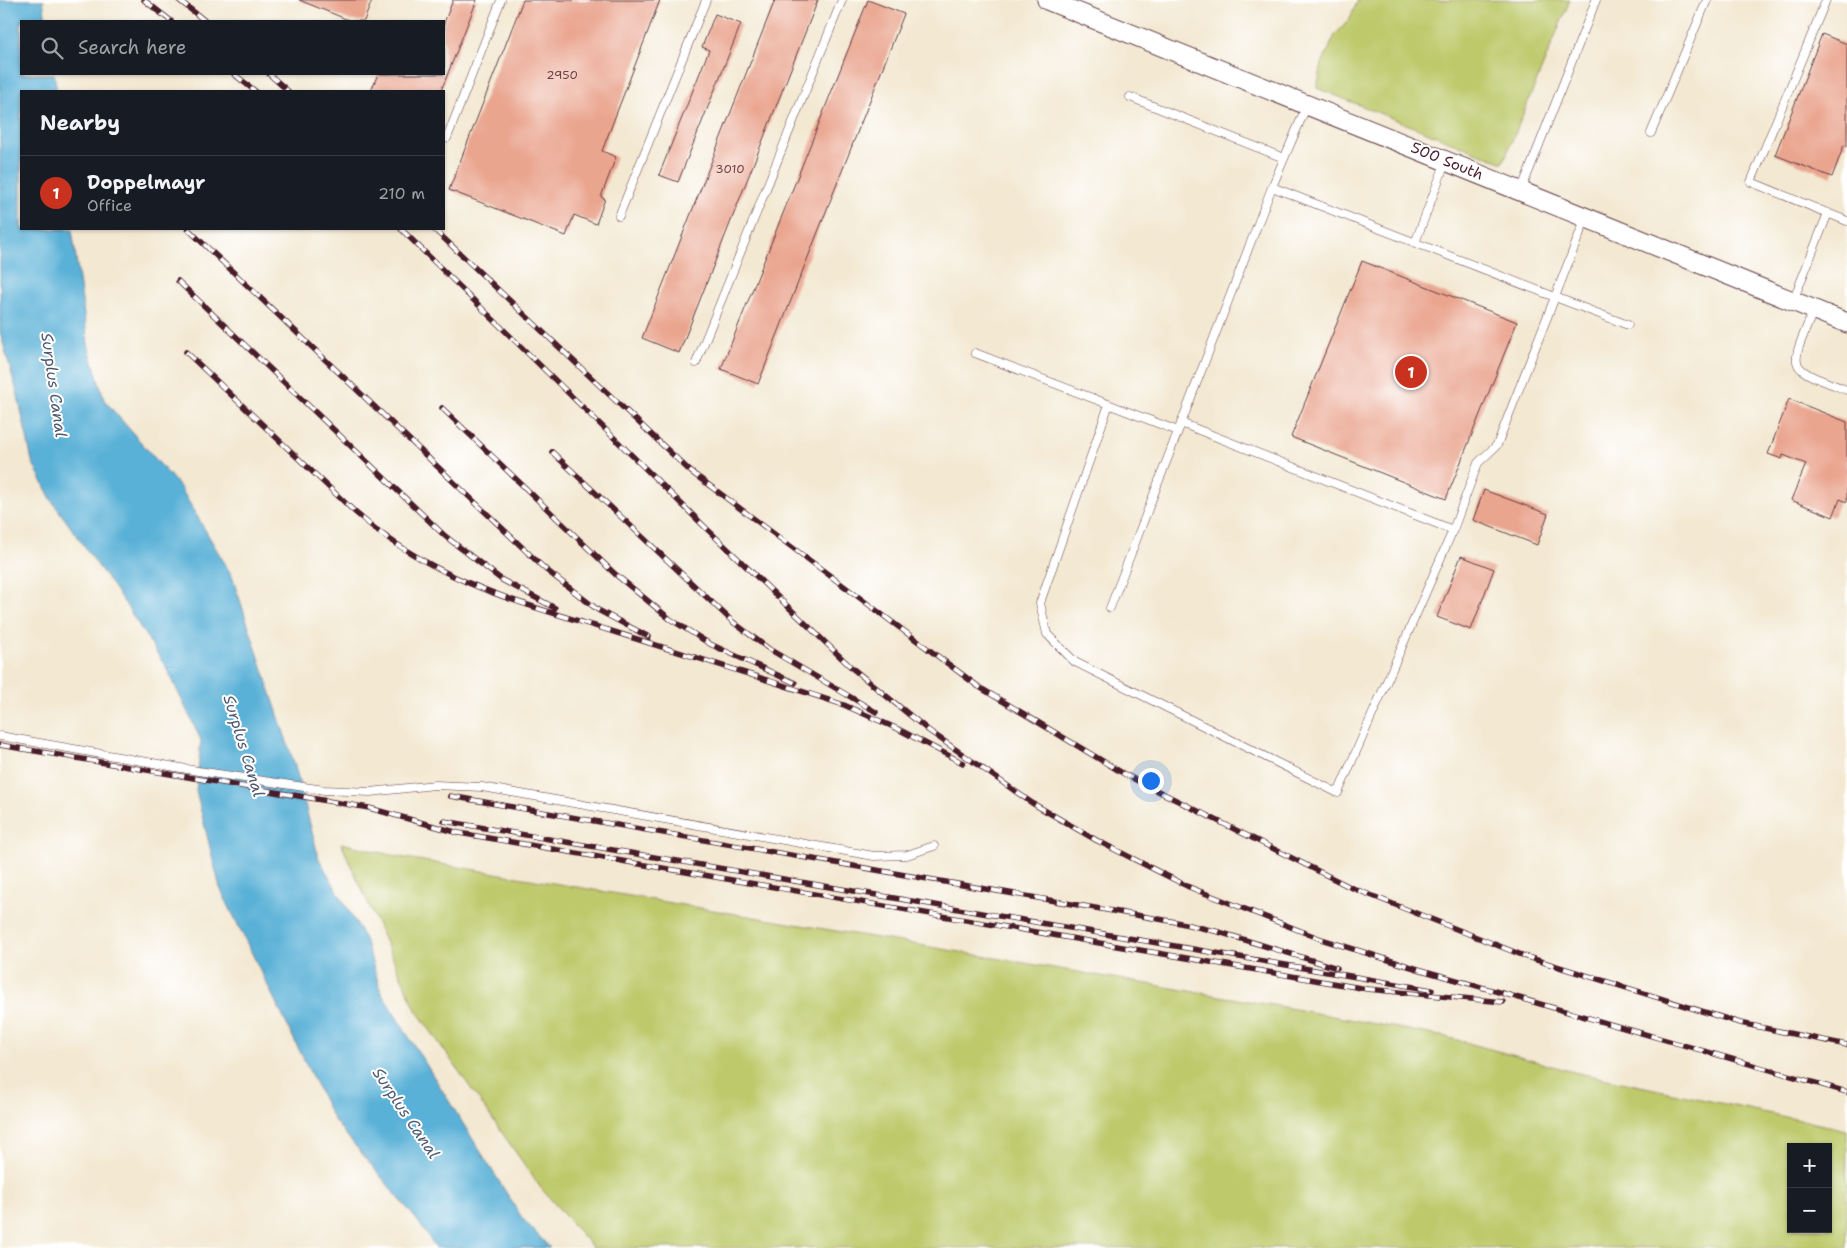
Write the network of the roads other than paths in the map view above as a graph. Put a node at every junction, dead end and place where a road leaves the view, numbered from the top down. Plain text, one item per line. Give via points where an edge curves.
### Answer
1 (501, 0) edge
2 (706, 0) edge
3 (842, 0) edge
4 (1047, 0) edge
5 (1596, 0) edge
6 (1707, 0) edge
7 (1826, 0) edge
8 (1130, 96) dead end
9 (1307, 105) junction
10 (1651, 133) dead end
11 (447, 138) dead end
12 (1284, 158) junction
13 (1446, 161) junction
14 (1272, 187) junction
15 (1521, 191) junction
16 (1828, 213) junction
17 (619, 216) dead end
18 (1586, 217) junction
19 (1847, 221) edge
20 (1416, 243) junction
21 (1555, 297) junction
22 (1793, 301) junction
23 (1814, 310) junction
24 (1847, 323) edge
25 (1628, 325) dead end
26 (975, 353) dead end
27 (696, 363) dead end
28 (1847, 390) edge
29 (1109, 404) junction
30 (1180, 427) junction
31 (1453, 530) junction
32 (1110, 608) dead end
33 (0, 736) edge
34 (934, 846) dead end

1 - 11 lane
2 - 17 lane
3 - 27 lane
4 - 9 street, 500 South
5 - 15 lane
6 - 10 lane
7 - 16 lane via 1751,182
8 - 12 lane
9 - 12 lane
9 - 13 street, 500 South
12 - 14 lane
13 - 15 street, 500 South
13 - 20 lane
14 - 20 lane
14 - 30 lane
15 - 18 street, 500 South
16 - 19 lane
16 - 22 lane
18 - 21 lane
18 - 22 street, 500 South
20 - 21 lane
21 - 25 lane
21 - 31 lane via 1497,445 1478,463
22 - 23 street, 500 South
23 - 24 street, 500 South
23 - 28 lane via 1795,354 1797,367 1803,373
26 - 29 lane
29 - 30 lane
29 - 31 lane via 1040,603 1047,634 1075,662 1338,792
30 - 31 lane
30 - 32 lane
33 - 34 lane via 300,787 370,792 466,785 874,856 907,855

